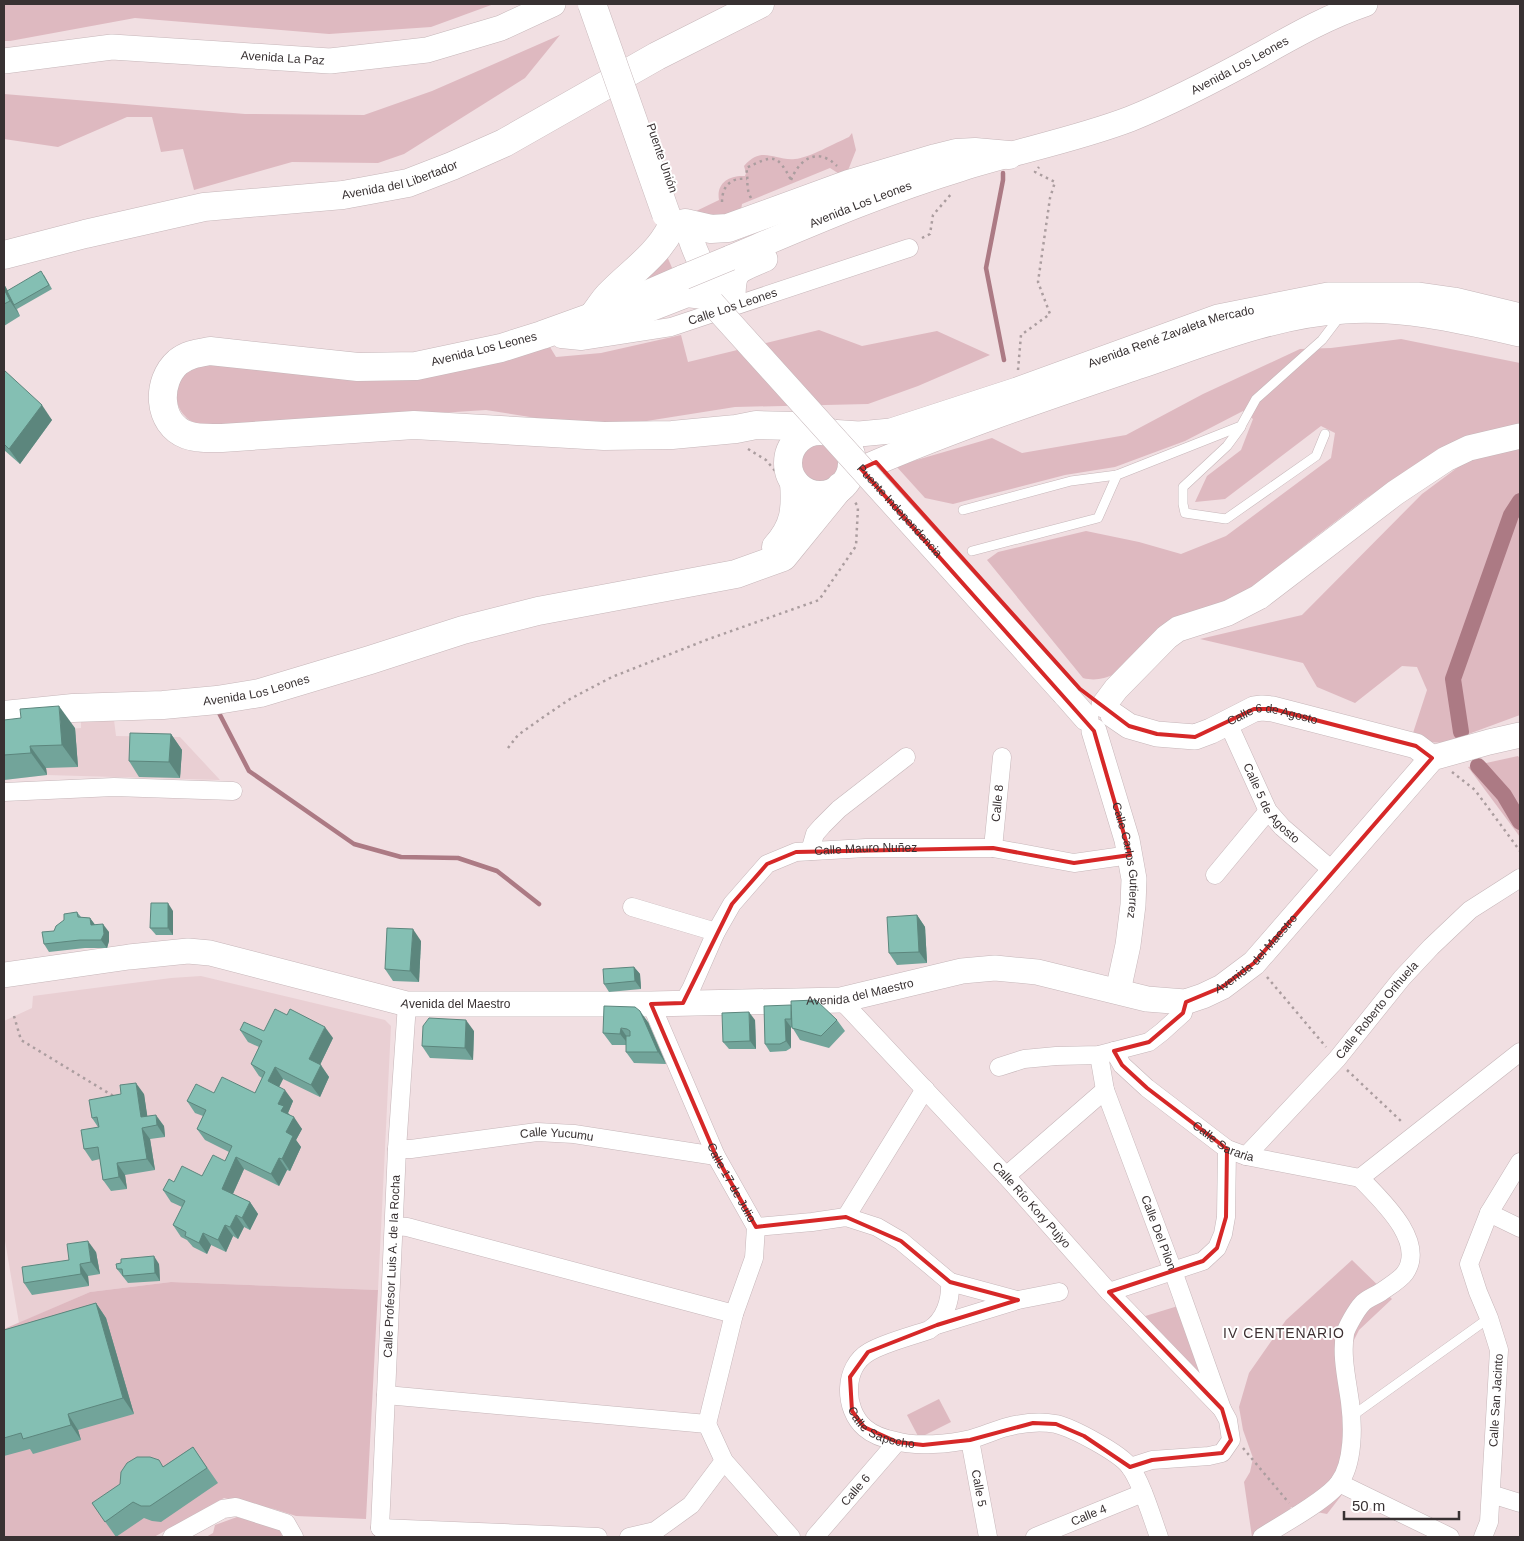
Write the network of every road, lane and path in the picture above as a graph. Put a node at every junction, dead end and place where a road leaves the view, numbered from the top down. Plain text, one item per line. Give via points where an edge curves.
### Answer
1 (553, 4) edge
2 (592, 4) edge
3 (609, 4) edge
4 (760, 4) edge
5 (1365, 4) edge
6 (4, 60) edge
7 (1009, 155) junction
8 (833, 162) dead end
9 (1039, 166) dead end
10 (747, 179) junction
11 (949, 182) junction
12 (751, 199) dead end
13 (722, 202) dead end
14 (676, 219) junction
15 (931, 223) dead end
16 (909, 248) dead end
17 (4, 255) edge
18 (716, 300) junction
19 (1344, 311) junction
20 (1520, 316) edge
21 (592, 317) junction
22 (557, 330) junction
23 (1520, 334) edge
24 (1017, 390) junction
25 (1241, 426) junction
26 (820, 432) junction
27 (1325, 434) dead end
28 (1520, 436) edge
29 (741, 439) junction
30 (787, 474) junction
31 (1117, 475) junction
32 (845, 481) junction
33 (963, 510) dead end
34 (972, 551) dead end
35 (763, 564) junction
36 (4, 715) edge
37 (1100, 715) junction
38 (1228, 722) junction
39 (1520, 735) edge
40 (508, 748) dead end
41 (906, 757) dead end
42 (1002, 757) dead end
43 (1432, 758) junction
44 (233, 790) dead end
45 (4, 792) edge
46 (1268, 811) junction
47 (993, 848) junction
48 (810, 851) junction
49 (1520, 851) edge
50 (1130, 855) junction
51 (1333, 871) junction
52 (1215, 875) dead end
53 (1520, 878) edge
54 (632, 907) dead end
55 (716, 932) junction
56 (4, 975) edge
57 (1118, 991) junction
58 (841, 1000) junction
59 (1186, 1002) junction
60 (683, 1003) junction
61 (407, 1004) junction
62 (651, 1004) junction
63 (14, 1016) dead end
64 (1520, 1052) edge
65 (1107, 1053) junction
66 (999, 1067) dead end
67 (925, 1089) junction
68 (1105, 1090) junction
69 (121, 1101) edge
70 (397, 1148) junction
71 (1227, 1149) junction
72 (716, 1156) junction
73 (1246, 1156) junction
74 (1520, 1162) edge
75 (1006, 1176) junction
76 (1360, 1178) junction
77 (1489, 1213) junction
78 (846, 1217) junction
79 (394, 1226) junction
80 (756, 1227) junction
81 (1520, 1228) edge
82 (1173, 1271) junction
83 (950, 1282) junction
84 (1059, 1292) dead end
85 (1109, 1292) junction
86 (1018, 1300) junction
87 (734, 1314) junction
88 (1489, 1318) junction
89 (937, 1325) junction
90 (386, 1395) junction
91 (1222, 1409) junction
92 (1352, 1416) junction
93 (708, 1424) junction
94 (970, 1440) junction
95 (1231, 1440) junction
96 (897, 1442) junction
97 (724, 1461) junction
98 (1130, 1467) junction
99 (1339, 1483) junction
100 (1143, 1493) junction
101 (1491, 1494) junction
102 (1520, 1503) edge
103 (1291, 1506) dead end
104 (1419, 1531) edge
105 (382, 1534) edge
106 (172, 1537) edge
107 (294, 1537) edge
108 (598, 1537) edge
109 (629, 1537) edge
110 (791, 1537) edge
111 (815, 1537) edge
112 (988, 1537) edge
113 (1035, 1537) edge
114 (1159, 1537) edge
115 (1262, 1537) edge
116 (1450, 1537) edge
117 (1483, 1537) edge

1 - 6 main road, Avenida La Paz via 500,28 427,50 330,61 112,47
2 - 14 main road, Puente Unión, bridge
3 - 14 main road, Puente Unión
4 - 17 main road, Avenida del Libertador via 657,56 504,143 408,183 343,195 204,207
5 - 7 main road, Avenida Los Leones via 1301,31 1212,80 1131,118
7 - 11 main road, Avenida Los Leones
7 - 14 main road via 975,152 936,158 849,184 728,228 711,229
8 - 10 path via 822,157 808,158 795,169 791,180 783,164 767,158 746,168
9 - 24 path via 1035,172 1055,182 1038,282 1050,314 1021,336
10 - 12 path
10 - 13 path via 733,180 726,186
11 - 15 path
11 - 18 main road via 866,214 740,270
11 - 21 main road, Avenida Los Leones, bridge via 855,205
14 - 18 main road, Puente Unión via 712,281
14 - 21 main road via 666,239 608,296
16 - 22 street, Calle Los Leones via 670,327 581,342 561,339
18 - 21 main road via 695,293 679,295 628,316
18 - 37 main road, Puente Independencia via 1070,689
19 - 23 main road, Avenida René Zavaleta Mercado via 1388,310 1443,317
19 - 25 lane via 1322,340 1256,399
19 - 32 main road, Avenida René Zavaleta Mercado via 1281,321 1237,333 1113,375 919,444
20 - 24 main road, Avenida René Zavaleta Mercado via 1419,295 1328,295 1218,317
21 - 22 main road, Avenida Los Leones
22 - 29 main road, Avenida Los Leones via 501,348 416,366 358,367 210,351 191,354 168,374 162,390 163,405 177,429 200,438 414,425 604,436
24 - 26 main road, Avenida René Zavaleta Mercado via 891,431 859,434
25 - 27 lane via 1228,446 1182,487 1185,513 1226,519 1316,456
25 - 31 lane
26 - 29 main road, Avenida Los Leones via 795,426 756,425
26 - 30 main road via 802,436 794,443 789,452
26 - 32 main road via 844,441 848,448 851,457
28 - 37 main road via 1469,448 1446,459 1395,493 1259,598 1167,637 1116,689
29 - 30 path via 773,467
29 - 30 main road, Avenida Los Leones via 755,436 763,441
30 - 32 main road via 808,493 819,495 830,493
30 - 35 main road via 795,499 793,520 784,538
31 - 33 lane via 1071,481
31 - 34 lane via 1098,518
32 - 35 main road, Avenida Los Leones via 783,557
32 - 40 path via 858,507 856,546 819,600 612,677 542,718 518,735
35 - 36 main road, Avenida Los Leones via 736,574 538,611 463,630 260,693 163,705 73,708
37 - 38 main road, Calle 6 de Agosto via 1157,734 1185,738 1195,737
37 - 50 main road, Calle Carlos Gutierrez
38 - 43 main road, Calle 6 de Agosto via 1254,709 1273,708 1416,746
38 - 46 street, Calle 5 de Agosto
39 - 43 main road
41 - 48 street via 839,809 814,834
42 - 47 street, Calle 8
43 - 49 path via 1475,790
43 - 51 main road, Avenida del Maestro
44 - 45 street via 114,788
46 - 51 street, Calle 5 de Agosto
46 - 52 street
47 - 48 street, Calle Mauro Nuñez
47 - 50 street, Calle Mauro Nuñez via 1074,863
48 - 55 street, Calle Mauro Nuñez via 796,852 767,864 732,904
50 - 57 main road, Calle Carlos Gutierrez via 1134,879 1133,905
51 - 59 main road, Avenida del Maestro via 1254,963 1222,987
53 - 73 street, Calle Roberto Orihuela via 1470,910 1431,946 1337,1060
54 - 55 street
55 - 60 street, Calle Mauro Nuñez
56 - 61 main road, Avenida del Maestro via 129,957 210,953
57 - 58 main road, Avenida del Maestro via 1037,972 995,968 962,971
57 - 59 main road, Avenida del Maestro via 1147,999
58 - 60 main road, Avenida del Maestro
58 - 67 street, Calle Río Kory Pujyo
59 - 65 street via 1183,1013 1149,1042
60 - 62 main road, Avenida del Maestro
61 - 62 main road, Avenida del Maestro
61 - 70 street, Calle Profesor Luis A. de la Rocha
62 - 72 street, Calle 17 de Julio
63 - 69 path via 21,1040
64 - 76 street
65 - 66 street via 1024,1059
65 - 68 street, Calle Del Pilon
65 - 71 street, Calle Sararia
67 - 75 street, Calle Río Kory Pujyo
67 - 78 street
68 - 75 street
68 - 82 street, Calle Del Pilon
70 - 72 street, Calle Yucumu via 411,1149 536,1132 574,1134
70 - 79 street, Calle Profesor Luis A. de la Rocha
71 - 73 street, Calle Sararia
71 - 82 street via 1226,1217 1217,1248 1203,1261
72 - 80 street, Calle 17 de Julio
73 - 76 street, Calle Sararia
74 - 77 street, Calle San Jacinto
75 - 85 street, Calle Río Kory Pujyo
76 - 92 street via 1395,1216 1411,1253 1404,1274 1362,1304 1345,1332 1344,1351
77 - 81 street
77 - 88 street, Calle San Jacinto via 1470,1264
78 - 80 street
78 - 83 street via 877,1228 901,1242
79 - 87 street
79 - 90 street, Calle Profesor Luis A. de la Rocha
80 - 87 street, Calle 17 de Julio via 754,1258
82 - 85 street
82 - 91 street, Calle Del Pilon
83 - 86 street
83 - 89 street via 947,1306
84 - 86 street, Calle Sapecho
85 - 91 street, Calle Río Kory Pujyo
86 - 89 street, Calle Sapecho
87 - 93 street, Calle 17 de Julio
88 - 92 lane
88 - 101 street, Calle San Jacinto via 1499,1350
89 - 96 street, Calle Sapecho via 868,1352 855,1365 850,1377 852,1411 864,1427
90 - 93 street
90 - 105 street, Calle Profesor Luis A. de la Rocha
91 - 95 street, Calle Del Pilon via 1228,1420
92 - 99 street via 1352,1441
93 - 97 street
94 - 96 street, Calle Sapecho via 923,1445
94 - 98 street, Calle Sapecho via 1006,1427 1056,1424 1092,1440
94 - 112 street, Calle 5
95 - 98 street via 1222,1453 1152,1460
95 - 103 path via 1246,1449
96 - 111 street, Calle 6
97 - 109 street via 691,1506 655,1530
97 - 110 street
98 - 100 street, Calle Sapecho
99 - 104 street
99 - 115 street via 1320,1500
100 - 113 street, Calle 4
100 - 114 street, Calle Sapecho
101 - 102 street
101 - 117 street, Calle San Jacinto via 1489,1522
104 - 116 street
105 - 108 street
106 - 107 street via 223,1509 236,1507 286,1522

